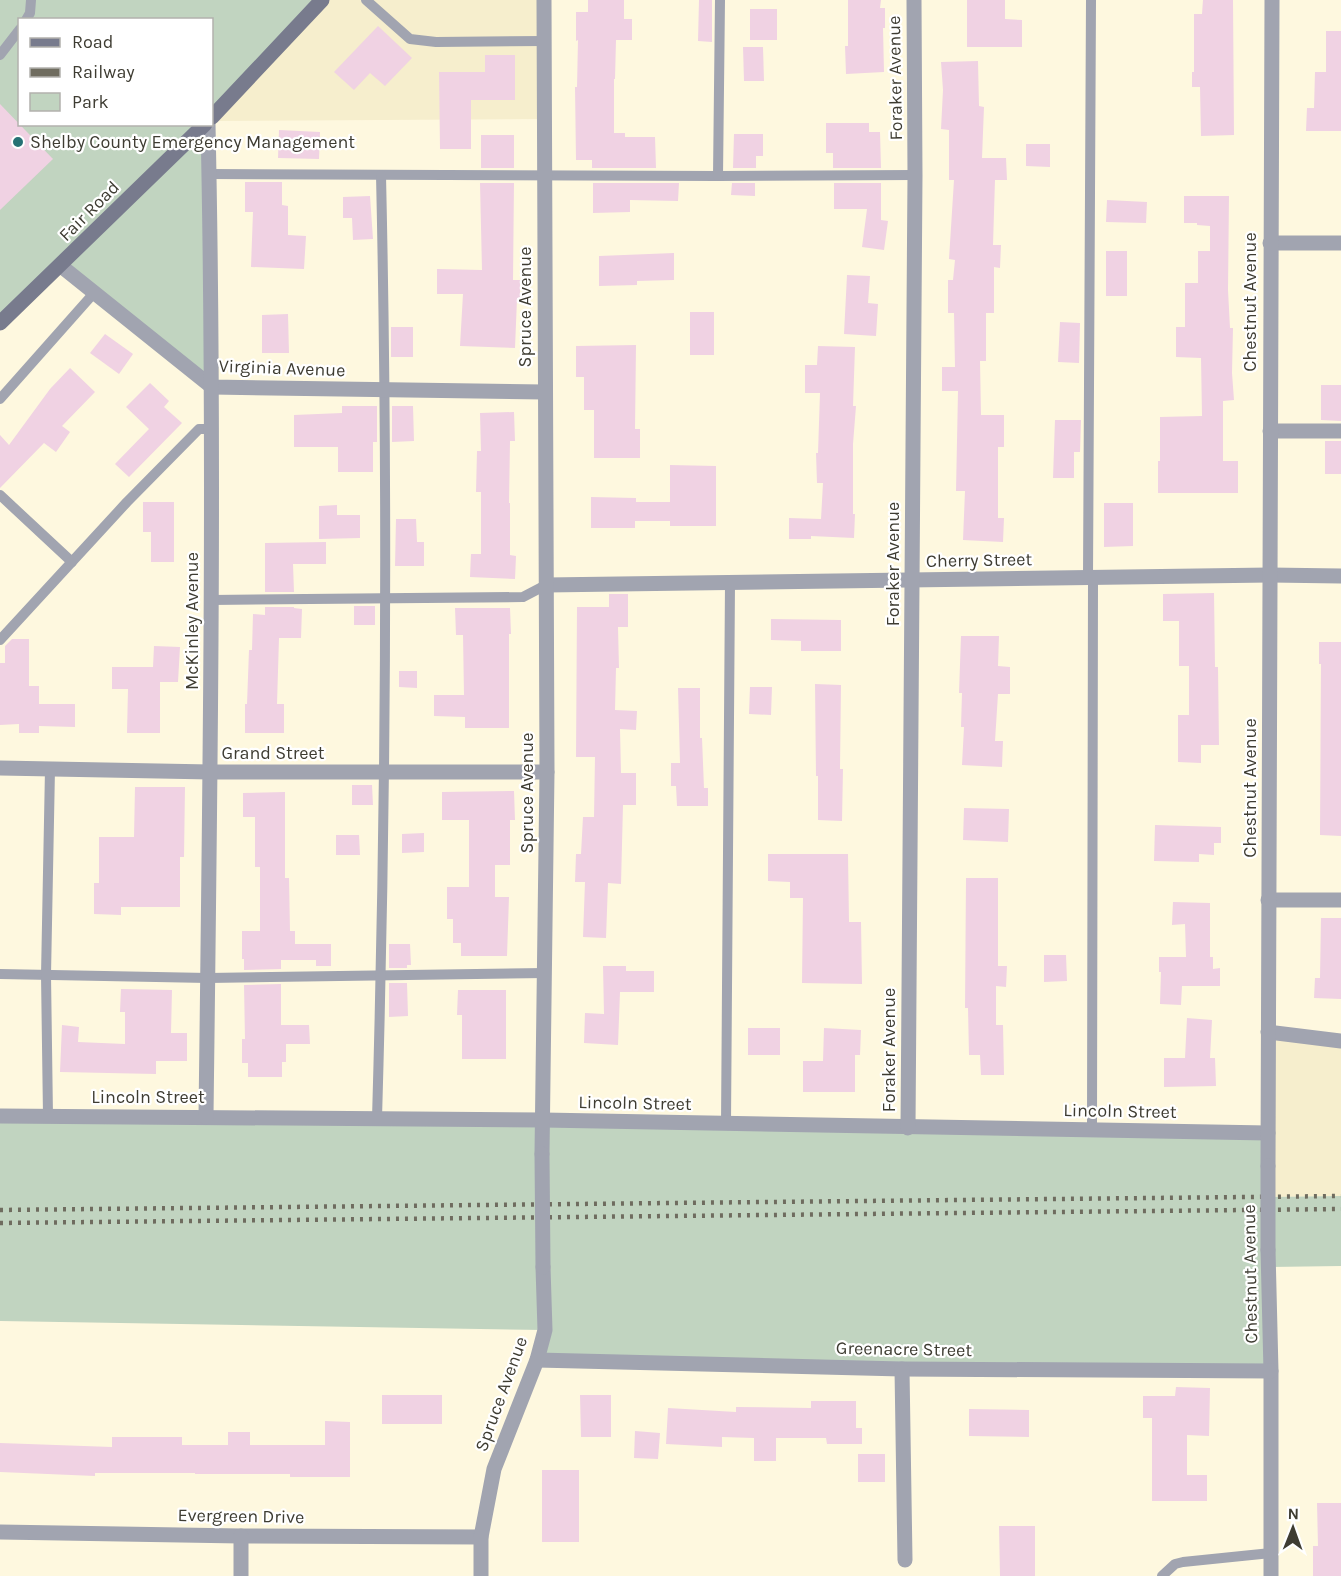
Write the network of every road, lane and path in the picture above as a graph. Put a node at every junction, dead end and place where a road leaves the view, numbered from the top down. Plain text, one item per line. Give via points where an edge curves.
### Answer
1 (31, 0) edge
2 (322, 0) edge
3 (366, 0) edge
4 (544, 0) edge
5 (720, 0) edge
6 (914, 0) edge
7 (1090, 0) edge
8 (1272, 0) edge
9 (27, 18) edge
10 (18, 32) edge
11 (544, 41) junction
12 (0, 55) edge
13 (213, 116) edge
14 (204, 126) edge
15 (206, 126) edge
16 (209, 174) junction
17 (381, 175) junction
18 (915, 175) junction
19 (544, 176) junction
20 (718, 176) junction
21 (1270, 243) junction
22 (1341, 243) edge
23 (61, 266) junction
24 (94, 293) junction
25 (0, 323) edge
26 (212, 387) junction
27 (386, 390) junction
28 (544, 392) junction
29 (0, 399) edge
30 (212, 429) junction
31 (1270, 430) junction
32 (1341, 430) edge
33 (0, 495) edge
34 (72, 562) junction
35 (1270, 575) junction
36 (1341, 576) edge
37 (1090, 578) junction
38 (912, 580) junction
39 (730, 583) junction
40 (546, 585) junction
41 (385, 598) junction
42 (211, 600) junction
43 (0, 640) edge
44 (0, 768) edge
45 (50, 769) junction
46 (211, 772) junction
47 (384, 772) junction
48 (547, 772) junction
49 (1268, 900) junction
50 (1341, 900) edge
51 (545, 973) junction
52 (0, 974) edge
53 (46, 975) junction
54 (381, 976) junction
55 (208, 978) junction
56 (1268, 1032) junction
57 (1341, 1041) edge
58 (0, 1116) edge
59 (48, 1116) junction
60 (206, 1117) junction
61 (377, 1119) junction
62 (543, 1120) junction
63 (726, 1124) junction
64 (908, 1128) junction
65 (1092, 1131) junction
66 (1268, 1133) junction
67 (537, 1360) junction
68 (902, 1369) junction
69 (1271, 1371) junction
70 (0, 1532) edge
71 (241, 1536) junction
72 (482, 1537) junction
73 (1271, 1553) junction
74 (905, 1560) dead end
75 (241, 1576) edge
76 (481, 1576) edge
77 (1162, 1576) edge
78 (1271, 1576) edge

1 - 9 lane
2 - 13 main road
3 - 11 lane via 410,39
4 - 11 street, Spruce Avenue
5 - 20 lane
6 - 18 street, Foraker Avenue
7 - 37 lane
8 - 21 street, Chestnut Avenue
10 - 12 lane
11 - 19 street, Spruce Avenue
14 - 23 main road, Fair Road
15 - 16 street, McKinley Avenue
16 - 17 lane
16 - 26 street, McKinley Avenue
17 - 19 lane
17 - 27 lane
18 - 20 lane
18 - 38 street, Foraker Avenue
19 - 20 lane
19 - 28 street, Spruce Avenue
21 - 22 street
21 - 31 street, Chestnut Avenue
23 - 24 street, Virginia Avenue
23 - 25 main road, Fair Road
24 - 26 street, Virginia Avenue
24 - 29 lane
26 - 27 street, Virginia Avenue
26 - 30 street, McKinley Avenue
27 - 28 street, Virginia Avenue
27 - 41 lane
28 - 40 street, Spruce Avenue
30 - 34 lane via 199,429
30 - 42 street, McKinley Avenue
31 - 32 street
31 - 35 street, Chestnut Avenue
33 - 34 lane
34 - 43 lane
35 - 36 street, Cherry Street
35 - 37 street, Cherry Street
35 - 49 street, Chestnut Avenue
37 - 38 street, Cherry Street
37 - 65 lane
38 - 39 street, Cherry Street
38 - 64 street, Foraker Avenue
39 - 40 street, Cherry Street
39 - 63 lane
40 - 41 lane via 524,597
40 - 48 street, Spruce Avenue
41 - 42 lane
41 - 47 lane
42 - 46 street, McKinley Avenue
44 - 45 street, Grand Street
45 - 46 street, Grand Street
45 - 53 lane
46 - 47 street, Grand Street
46 - 55 street, McKinley Avenue
47 - 48 street, Grand Street
47 - 54 lane
48 - 51 street, Spruce Avenue
49 - 50 street
49 - 56 street, Chestnut Avenue
51 - 54 lane
51 - 62 street, Spruce Avenue
52 - 53 lane
53 - 55 lane
53 - 59 lane
54 - 55 lane
54 - 61 lane
55 - 60 street, McKinley Avenue
56 - 57 street
56 - 66 street, Chestnut Avenue
58 - 59 street, Lincoln Street
59 - 60 street, Lincoln Street
60 - 61 street, Lincoln Street
61 - 62 street, Lincoln Street
62 - 63 street, Lincoln Street
62 - 67 street, Spruce Avenue, bridge via 545,1330
63 - 64 street, Lincoln Street
64 - 65 street, Lincoln Street
65 - 66 street, Lincoln Street
66 - 69 street, Chestnut Avenue, bridge
67 - 68 street, Greenacre Street
67 - 72 street, Spruce Avenue via 494,1469
68 - 69 street, Greenacre Street
68 - 74 street
69 - 73 street, Chestnut Avenue
70 - 71 street, Evergreen Drive
71 - 72 street, Evergreen Drive
71 - 75 street
72 - 76 street, Spruce Avenue
73 - 77 lane via 1176,1564
73 - 78 street, Chestnut Avenue

